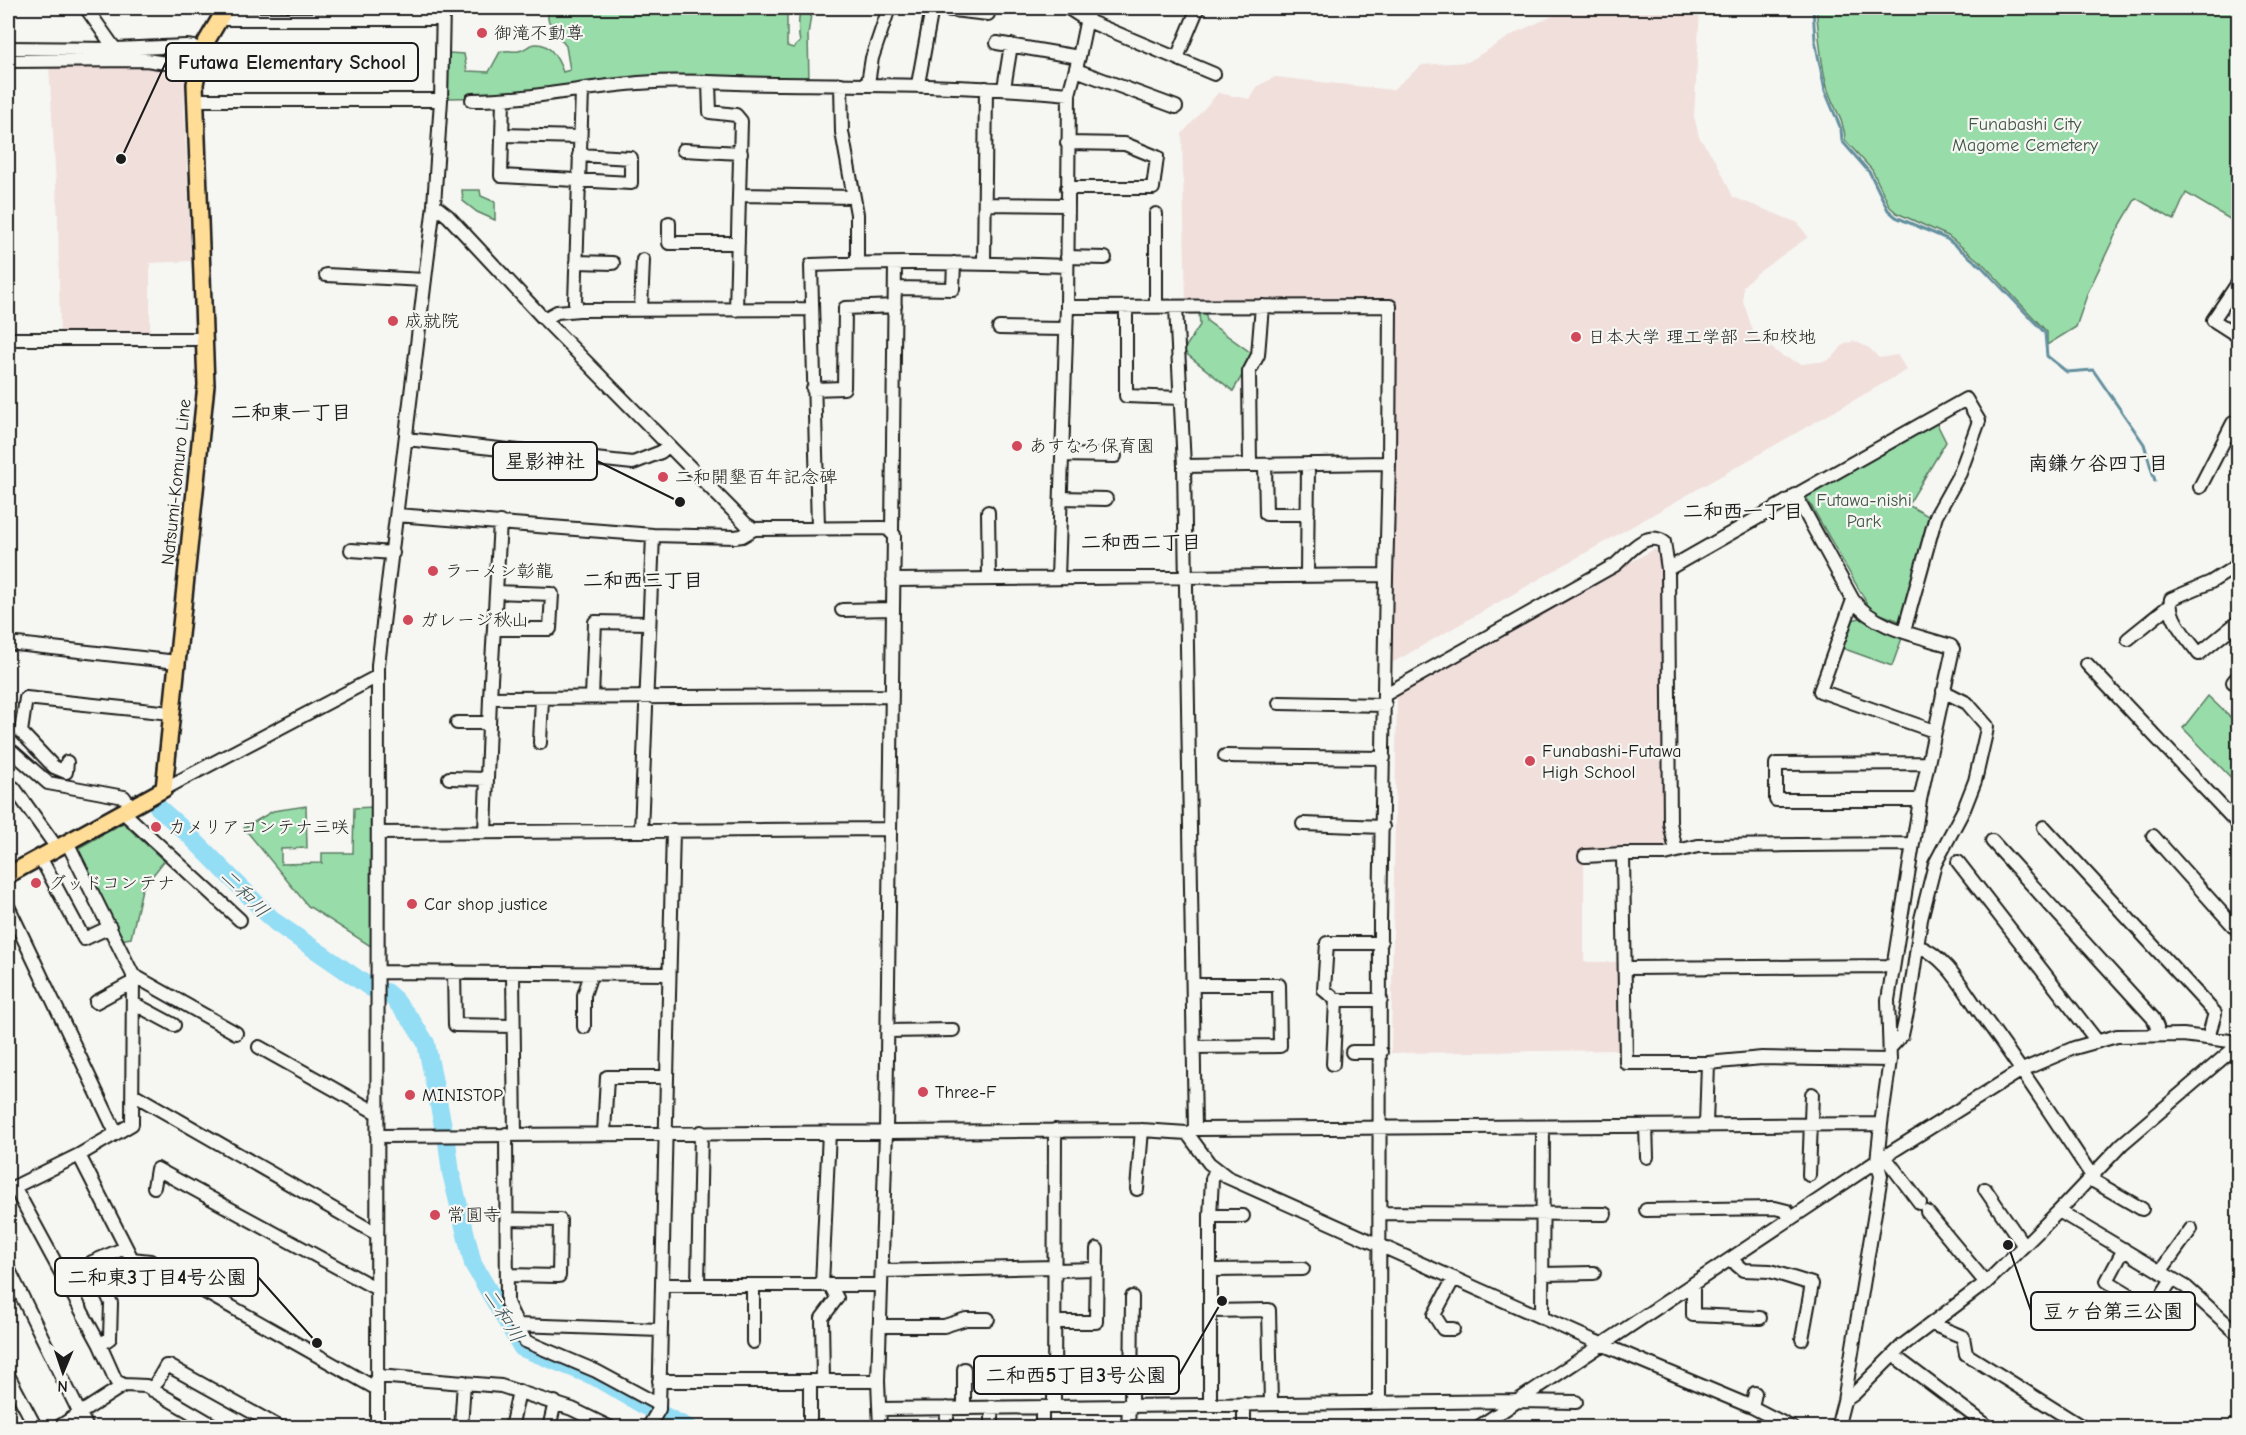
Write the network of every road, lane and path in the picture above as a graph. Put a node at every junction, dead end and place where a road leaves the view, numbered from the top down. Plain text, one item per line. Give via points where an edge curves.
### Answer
1 (86, 8) edge
2 (889, 8) edge
3 (934, 8) edge
4 (1068, 8) edge
5 (1089, 8) edge
6 (1192, 8) edge
7 (222, 13) edge
8 (443, 13) edge
9 (988, 14) dead end
10 (1088, 21) junction
11 (997, 43) dead end
12 (1011, 45) junction
13 (8, 48) edge
14 (115, 49) junction
15 (200, 55) junction
16 (1079, 57) junction
17 (1177, 58) junction
18 (8, 61) edge
19 (1076, 70) junction
20 (1214, 74) dead end
21 (709, 83) junction
22 (868, 83) junction
23 (842, 84) junction
24 (918, 84) junction
25 (986, 88) junction
26 (1004, 88) junction
27 (582, 91) junction
28 (1069, 94) junction
29 (195, 100) junction
30 (441, 100) junction
31 (472, 100) dead end
32 (503, 100) junction
33 (1176, 107) dead end
34 (503, 135) junction
35 (580, 137) junction
36 (1067, 143) junction
37 (683, 150) dead end
38 (741, 153) junction
39 (579, 155) junction
40 (578, 180) junction
41 (1067, 188) junction
42 (739, 195) junction
43 (854, 197) junction
44 (986, 204) junction
45 (434, 205) junction
46 (1067, 205) junction
47 (1156, 214) dead end
48 (669, 223) dead end
49 (738, 243) junction
50 (1105, 258) dead end
51 (642, 260) dead end
52 (1067, 261) junction
53 (576, 262) junction
54 (613, 263) dead end
55 (857, 263) junction
56 (984, 263) junction
57 (895, 264) junction
58 (954, 264) junction
59 (326, 275) dead end
60 (425, 280) junction
61 (2238, 283) edge
62 (895, 288) junction
63 (895, 306) junction
64 (1262, 306) junction
65 (1067, 307) junction
66 (1126, 307) junction
67 (1156, 307) junction
68 (1176, 307) junction
69 (641, 309) junction
70 (811, 309) junction
71 (579, 310) junction
72 (736, 310) junction
73 (544, 319) junction
74 (999, 328) dead end
75 (1066, 329) junction
76 (2238, 336) edge
77 (8, 339) edge
78 (205, 339) junction
79 (813, 389) junction
80 (1180, 398) junction
81 (2237, 420) edge
82 (406, 439) junction
83 (668, 446) junction
84 (1062, 455) junction
85 (1115, 456) dead end
86 (1389, 463) junction
87 (1308, 464) junction
88 (1250, 465) junction
89 (1265, 465) junction
90 (1184, 466) junction
91 (2200, 487) dead end
92 (1794, 496) junction
93 (1061, 498) junction
94 (1106, 499) dead end
95 (988, 512) dead end
96 (1308, 514) junction
97 (397, 515) junction
98 (500, 522) junction
99 (818, 528) junction
100 (754, 529) junction
101 (892, 532) junction
102 (652, 535) junction
103 (351, 550) dead end
104 (393, 553) junction
105 (2238, 565) edge
106 (1668, 569) junction
107 (1307, 576) junction
108 (1184, 577) junction
109 (1386, 577) junction
110 (1058, 578) junction
111 (988, 579) junction
112 (894, 580) junction
113 (496, 592) junction
114 (1853, 600) junction
115 (2169, 606) junction
116 (893, 609) junction
117 (842, 610) dead end
118 (2238, 622) edge
119 (649, 623) junction
120 (494, 629) junction
121 (1904, 631) junction
122 (2128, 639) dead end
123 (8, 643) edge
124 (177, 662) junction
125 (2087, 664) dead end
126 (378, 676) junction
127 (1943, 691) junction
128 (892, 696) junction
129 (592, 697) junction
130 (647, 697) junction
131 (490, 698) junction
132 (542, 698) junction
133 (1385, 699) junction
134 (1279, 703) dead end
135 (171, 713) junction
136 (457, 723) dead end
137 (489, 723) junction
138 (1934, 731) junction
139 (540, 743) dead end
140 (8, 756) edge
141 (1224, 756) dead end
142 (1384, 758) junction
143 (67, 762) dead end
144 (1927, 763) junction
145 (449, 778) dead end
146 (487, 779) junction
147 (14, 788) dead end
148 (164, 789) junction
149 (1920, 800) junction
150 (127, 810) junction
151 (1303, 824) dead end
152 (2238, 824) edge
153 (1383, 827) junction
154 (2044, 827) dead end
155 (889, 829) junction
156 (673, 830) junction
157 (640, 831) junction
158 (378, 832) junction
159 (485, 832) junction
160 (2153, 836) dead end
161 (1992, 841) dead end
162 (1913, 844) junction
163 (62, 845) junction
164 (1676, 851) junction
165 (1623, 855) junction
166 (1586, 856) dead end
167 (40, 857) junction
168 (1958, 862) dead end
169 (8, 872) edge
170 (8, 906) edge
171 (240, 920) dead end
172 (110, 927) junction
173 (2238, 931) edge
174 (1381, 943) junction
175 (1917, 946) junction
176 (1893, 966) junction
177 (1626, 968) junction
178 (378, 972) junction
179 (454, 972) junction
180 (513, 974) junction
181 (591, 974) junction
182 (669, 974) junction
183 (133, 979) junction
184 (1193, 985) junction
185 (1336, 1000) junction
186 (1381, 1000) junction
187 (96, 1002) dead end
188 (133, 1003) junction
189 (174, 1025) dead end
190 (513, 1026) junction
191 (584, 1027) dead end
192 (887, 1030) junction
193 (953, 1030) dead end
194 (237, 1033) dead end
195 (2156, 1035) junction
196 (2208, 1038) junction
197 (2097, 1041) junction
198 (2238, 1044) edge
199 (260, 1047) dead end
200 (1194, 1047) junction
201 (1352, 1052) dead end
202 (1381, 1052) junction
203 (1891, 1054) junction
204 (1708, 1063) junction
205 (1333, 1064) dead end
206 (2022, 1070) junction
207 (667, 1077) junction
208 (133, 1094) junction
209 (1812, 1094) dead end
210 (377, 1113) junction
211 (1811, 1123) junction
212 (1881, 1124) junction
213 (1706, 1125) junction
214 (1646, 1126) junction
215 (1380, 1127) junction
216 (1543, 1127) junction
217 (1055, 1130) junction
218 (1142, 1130) junction
219 (886, 1131) junction
220 (1191, 1131) junction
221 (701, 1132) junction
222 (829, 1132) junction
223 (116, 1133) junction
224 (604, 1133) junction
225 (665, 1133) junction
226 (511, 1134) junction
227 (377, 1136) junction
228 (79, 1155) junction
229 (1647, 1157) dead end
230 (1881, 1159) junction
231 (1216, 1169) junction
232 (1809, 1175) dead end
233 (2091, 1177) junction
234 (154, 1187) dead end
235 (11, 1189) edge
236 (1137, 1189) dead end
237 (1985, 1189) dead end
238 (2142, 1209) dead end
239 (1646, 1210) dead end
240 (2059, 1211) junction
241 (1380, 1213) junction
242 (1543, 1214) junction
243 (1605, 1214) dead end
244 (1210, 1216) junction
245 (1243, 1216) dead end
246 (507, 1219) junction
247 (1789, 1220) junction
248 (2190, 1229) dead end
249 (377, 1234) junction
250 (1379, 1245) junction
251 (2024, 1246) junction
252 (125, 1248) junction
253 (1097, 1249) dead end
254 (2124, 1249) junction
255 (1732, 1258) junction
256 (8, 1268) edge
257 (1055, 1269) junction
258 (1097, 1269) junction
259 (1303, 1269) dead end
260 (1210, 1270) junction
261 (882, 1271) junction
262 (2160, 1272) junction
263 (1594, 1273) dead end
264 (1542, 1274) junction
265 (507, 1275) junction
266 (1454, 1278) junction
267 (2172, 1279) junction
268 (1986, 1283) junction
269 (698, 1284) junction
270 (1693, 1284) junction
271 (662, 1285) junction
272 (753, 1285) junction
273 (826, 1285) junction
274 (881, 1285) junction
275 (377, 1289) junction
276 (1132, 1297) dead end
277 (1210, 1311) junction
278 (1542, 1318) junction
279 (1761, 1318) dead end
280 (987, 1319) dead end
281 (1055, 1322) junction
282 (1932, 1324) junction
283 (517, 1325) junction
284 (880, 1326) junction
285 (1453, 1329) dead end
286 (660, 1330) junction
287 (2238, 1334) edge
288 (1802, 1339) dead end
289 (753, 1342) dead end
290 (1603, 1344) junction
291 (100, 1345) junction
292 (1893, 1355) junction
293 (964, 1369) dead end
294 (8, 1375) edge
295 (1054, 1378) junction
296 (1131, 1378) junction
297 (659, 1381) junction
298 (816, 1381) junction
299 (878, 1381) junction
300 (464, 1382) junction
301 (377, 1383) junction
302 (124, 1385) junction
303 (152, 1390) junction
304 (519, 1391) junction
305 (1755, 1393) dead end
306 (1518, 1401) junction
307 (1844, 1401) junction
308 (555, 1402) junction
309 (1378, 1402) junction
310 (1576, 1402) dead end
311 (1210, 1404) junction
312 (1244, 1404) junction
313 (1271, 1404) junction
314 (1130, 1405) junction
315 (1048, 1406) junction
316 (964, 1407) junction
317 (992, 1407) junction
318 (1752, 1407) junction
319 (947, 1408) junction
320 (880, 1409) junction
321 (657, 1411) junction
322 (80, 1413) junction
323 (810, 1420) dead end
324 (36, 1428) edge
325 (57, 1428) edge
326 (87, 1428) edge
327 (218, 1428) edge
328 (281, 1428) edge
329 (376, 1428) edge
330 (461, 1428) edge
331 (511, 1428) edge
332 (549, 1428) edge
333 (611, 1428) edge
334 (648, 1428) edge
335 (880, 1428) edge
336 (947, 1428) edge
337 (992, 1428) edge
338 (1041, 1428) edge
339 (1128, 1428) edge
340 (1244, 1428) edge
341 (1477, 1428) edge
342 (1793, 1428) edge
343 (1837, 1428) edge
344 (1990, 1428) edge
345 (2084, 1428) edge

1 - 14 street
2 - 22 street
3 - 9 street
3 - 24 street
4 - 10 street
5 - 10 street
6 - 17 street via 1197,10
7 - 8 street
7 - 15 main road, Natsumi-Komuro Line
8 - 30 street
10 - 16 street
10 - 17 street
11 - 12 street
12 - 16 street
12 - 26 street
13 - 14 street
14 - 15 street via 194,46
15 - 18 street via 166,63
15 - 29 main road, Natsumi-Komuro Line
16 - 19 street
17 - 20 street
19 - 28 street
19 - 33 street
21 - 23 street
21 - 27 street via 606,85
21 - 38 street via 710,112 740,117
22 - 23 street
22 - 24 street
23 - 43 street via 842,132
24 - 25 street
25 - 26 street
25 - 44 street
26 - 28 street
27 - 32 street
27 - 35 street
28 - 36 street
29 - 30 street
29 - 78 main road, Natsumi-Komuro Line
30 - 45 street
31 - 32 street
32 - 34 street
34 - 35 street
34 - 40 street via 501,176
35 - 39 street
36 - 41 street
36 - 41 street via 1125,144 1157,157 1153,189
37 - 38 street
38 - 42 street
39 - 40 street
39 - 40 street via 631,158 631,183
40 - 53 street
41 - 46 street
42 - 43 street
42 - 49 street
43 - 55 street
44 - 46 street
44 - 56 street
45 - 60 street
45 - 73 street
46 - 52 street
47 - 67 street
48 - 49 street via 669,243
49 - 72 street
50 - 52 street
51 - 69 street
52 - 56 street
52 - 65 street
53 - 54 street
53 - 71 street via 575,302
55 - 57 street
55 - 70 street via 811,265
56 - 58 street
57 - 58 street
57 - 62 street
58 - 62 street via 953,289
59 - 60 street
60 - 82 street
61 - 76 street via 2213,320
62 - 63 street
63 - 79 street via 845,308 844,388
63 - 101 street
64 - 68 street
64 - 86 street via 1390,306
64 - 88 street via 1258,355 1249,372
65 - 66 street
65 - 75 street
66 - 67 street
66 - 80 street via 1126,396
67 - 68 street
68 - 80 street
69 - 71 street
69 - 72 street
70 - 72 street
70 - 79 street
71 - 73 street via 557,312
73 - 83 street
74 - 75 street
75 - 84 street
77 - 78 street
78 - 124 main road, Natsumi-Komuro Line via 204,414
79 - 99 street
80 - 90 street
81 - 91 street
82 - 83 street via 633,463
82 - 97 street
83 - 100 street
84 - 85 street
84 - 93 street
86 - 87 street
86 - 109 street
87 - 89 street
87 - 96 street
88 - 89 street
88 - 90 street
89 - 96 street via 1266,514
90 - 108 street
92 - 106 street
92 - 114 street via 1800,500
92 - 121 street via 1966,399 1979,421 1960,473 1936,516
93 - 94 street
93 - 110 street
95 - 111 street
96 - 107 street
97 - 98 street
97 - 104 street
98 - 102 street
98 - 113 street
99 - 100 street
99 - 101 street via 883,528
100 - 102 street via 735,537
101 - 112 street
102 - 119 street
103 - 104 street
104 - 126 street
105 - 115 street via 2211,582 2170,599
106 - 133 street via 1664,542 1649,538 1642,541 1616,565
106 - 164 street via 1670,823
107 - 108 street
107 - 109 street
108 - 110 street
108 - 184 street
109 - 133 street
110 - 111 street
111 - 112 street
112 - 116 street
113 - 120 street
113 - 120 street via 552,594 550,629
114 - 121 street via 1872,619
114 - 138 street via 1820,691
115 - 118 street via 2199,654
115 - 122 street
116 - 117 street
116 - 128 street
119 - 129 street via 595,622
119 - 130 street
120 - 131 street
121 - 127 street via 1951,646
123 - 124 street
124 - 135 main road, Natsumi-Komuro Line
125 - 152 street
126 - 148 street
126 - 158 street
127 - 138 street
127 - 175 street via 1967,703 1987,726 1975,781 1935,864
128 - 130 street
128 - 155 street
129 - 130 street
129 - 132 street
130 - 157 street
131 - 132 street
131 - 137 street
132 - 139 street
133 - 134 street
133 - 142 street
135 - 143 street via 26,698 21,732 54,767 66,772
135 - 148 main road, Natsumi-Komuro Line
136 - 137 street
137 - 146 street
138 - 144 street
140 - 150 street via 13,752 48,783 124,797
141 - 142 street
142 - 153 street
144 - 149 street
144 - 149 street via 1776,764 1776,800
145 - 146 street
146 - 159 street
147 - 163 street
148 - 150 main road
149 - 162 street
150 - 163 main road
150 - 171 street
151 - 153 street
153 - 174 street
154 - 196 street via 2215,1013
155 - 156 street
155 - 192 street
156 - 157 street
156 - 182 street
157 - 159 street
158 - 159 street
158 - 178 street
160 - 173 street
161 - 195 street via 2153,1018
162 - 164 street via 1698,846
162 - 176 street
163 - 167 main road
163 - 172 street
164 - 165 street
165 - 166 street
165 - 177 street
167 - 169 main road
167 - 172 street via 84,939
168 - 197 street
170 - 223 street
172 - 183 street
174 - 185 street via 1327,943 1324,990
174 - 186 street
175 - 203 street via 1902,1035
175 - 206 street via 1926,949 1950,972
176 - 177 street
176 - 203 street via 1888,1000
177 - 204 street via 1626,1064
178 - 179 street
178 - 210 street
179 - 180 street
179 - 190 street via 455,1025
180 - 181 street
180 - 190 street
181 - 182 street
181 - 191 street via 584,995
182 - 207 street
183 - 187 street
183 - 188 street
183 - 194 street
184 - 200 street
184 - 200 street via 1279,985 1280,1046
185 - 186 street
185 - 205 street
186 - 202 street
188 - 189 street
188 - 208 street
190 - 226 street
192 - 193 street
192 - 219 street
195 - 196 street
195 - 197 street
196 - 198 street
197 - 206 street
198 - 233 street via 2122,1144
199 - 210 street
200 - 220 street
201 - 202 street
202 - 215 street
203 - 204 street
203 - 212 street
204 - 213 street
206 - 230 street
206 - 233 street
207 - 224 street via 607,1077
207 - 225 street
208 - 223 street via 132,1124
208 - 249 street
209 - 211 street
210 - 227 street
211 - 212 street
211 - 213 street
211 - 232 street
212 - 230 street
213 - 214 street
214 - 216 street
214 - 229 street
215 - 216 street
215 - 220 street
215 - 241 street
216 - 242 street
217 - 218 street
217 - 219 street
217 - 257 street
218 - 220 street
218 - 236 street
219 - 222 street
219 - 261 street
220 - 231 street
221 - 222 street
221 - 225 street
221 - 269 street
222 - 273 street
223 - 228 street
224 - 225 street
224 - 226 street
225 - 271 street
226 - 227 street
226 - 246 street
227 - 249 street
228 - 235 street
228 - 252 street
230 - 247 street
230 - 268 street
230 - 307 street
231 - 244 street
231 - 250 street
233 - 238 street
233 - 240 street
234 - 275 street via 157,1169
235 - 291 street
237 - 251 street
239 - 247 street via 1775,1208 1787,1211
240 - 251 street
240 - 254 street
241 - 242 street
241 - 250 street
242 - 243 street
242 - 264 street
244 - 245 street
244 - 260 street
246 - 265 street
246 - 265 street via 560,1220 559,1276
247 - 255 street
248 - 262 street
249 - 275 street
250 - 266 street
250 - 309 street
251 - 268 street
252 - 291 street via 92,1262 111,1303 110,1338
252 - 301 street via 132,1259 150,1261
253 - 258 street
254 - 262 street
254 - 267 street via 2107,1281 2153,1309
255 - 270 street
255 - 288 street via 1743,1270 1770,1271 1812,1284
256 - 322 street
257 - 258 street
257 - 261 street
257 - 281 street
258 - 281 street via 1096,1322
259 - 260 street
260 - 277 street
261 - 274 street
262 - 267 street
263 - 264 street
264 - 278 street
265 - 283 street via 507,1303
266 - 278 street
266 - 285 street via 1434,1315 1443,1329
267 - 287 street
268 - 282 street
269 - 271 street
269 - 272 street
270 - 279 street via 1694,1316
270 - 290 street
271 - 286 street
272 - 273 street
272 - 289 street
273 - 274 street
273 - 298 street via 837,1298 822,1318
274 - 284 street
275 - 301 street
276 - 296 street
277 - 311 street
277 - 313 street via 1269,1310
278 - 290 street
280 - 284 street via 966,1319 944,1326
281 - 295 street
282 - 292 street
282 - 345 street via 1963,1337 1966,1354
283 - 286 street
283 - 321 street via 525,1341 596,1371
284 - 299 street
286 - 297 street
290 - 306 street
290 - 318 street
291 - 302 street via 116,1381
292 - 307 street
292 - 344 street
293 - 316 street
294 - 324 street
295 - 296 street
295 - 315 street
296 - 314 street
297 - 298 street
297 - 321 street
298 - 299 street
298 - 323 street
299 - 320 street
300 - 301 street
300 - 304 street
300 - 330 street
301 - 329 street
302 - 303 street
302 - 322 street
303 - 327 street
303 - 328 street via 169,1366
304 - 308 street
304 - 331 street
305 - 318 street
306 - 309 street
306 - 310 street
306 - 341 street
307 - 343 street
308 - 332 street
308 - 333 street
309 - 313 street
311 - 312 street
311 - 314 street
312 - 313 street
312 - 340 street
314 - 315 street
314 - 339 street
315 - 317 street
315 - 338 street
316 - 317 street
316 - 319 street
317 - 337 street
318 - 342 street
319 - 320 street
319 - 336 street
320 - 335 street
321 - 334 street
322 - 325 street
322 - 326 street

